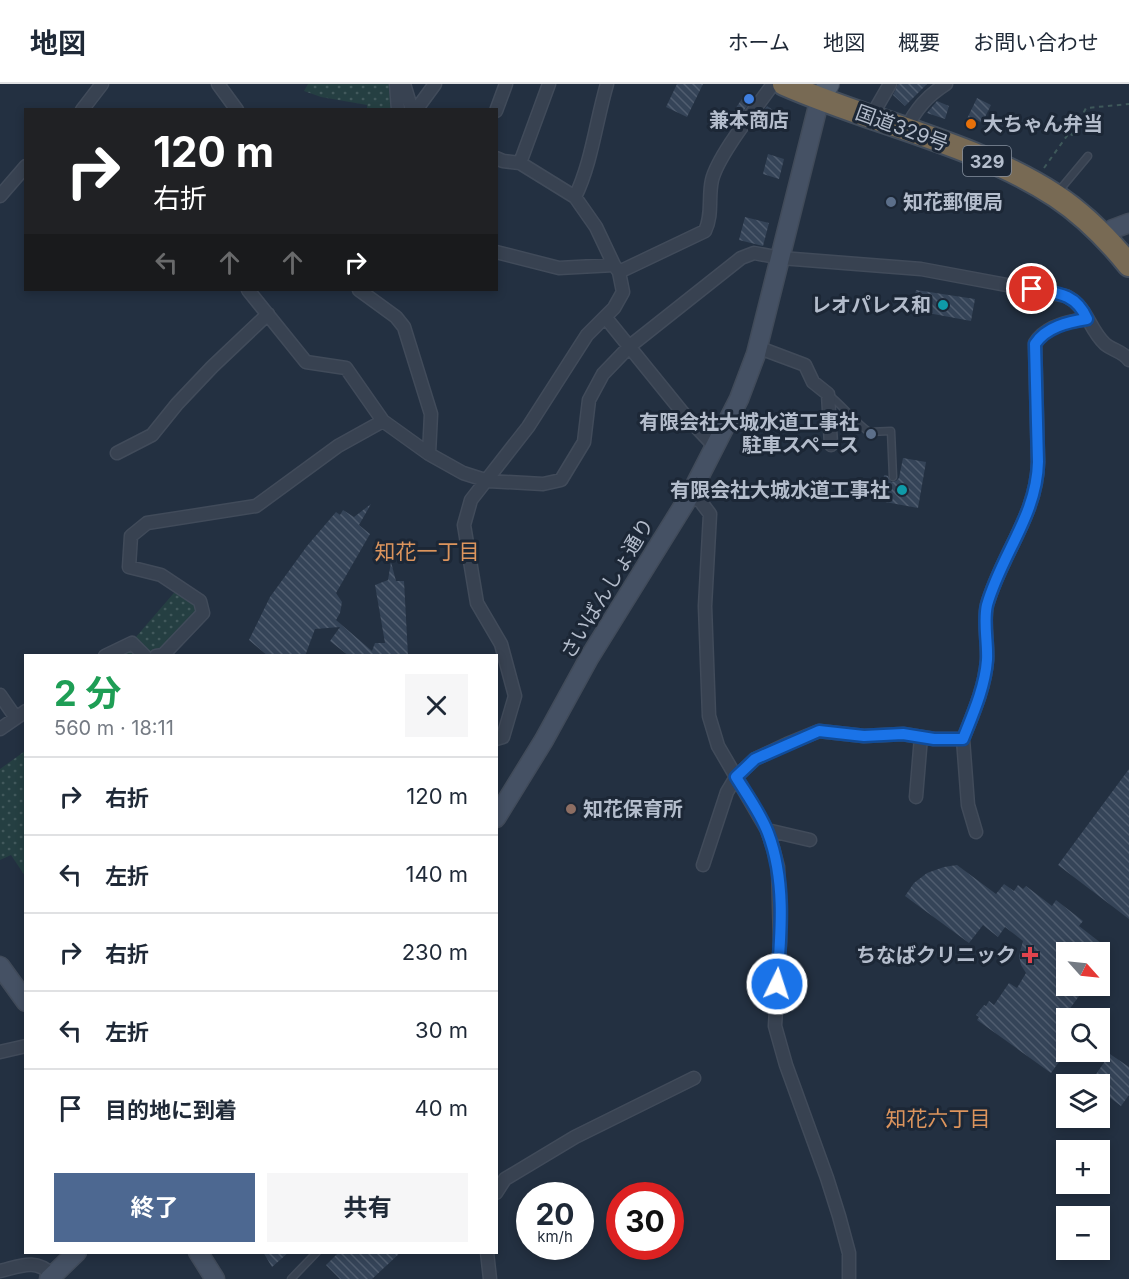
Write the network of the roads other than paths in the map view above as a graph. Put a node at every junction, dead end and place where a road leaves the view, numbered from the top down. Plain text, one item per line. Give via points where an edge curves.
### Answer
1 (102, 84) edge
2 (218, 84) edge
3 (396, 84) edge
4 (404, 84) edge
5 (435, 84) edge
6 (506, 84) edge
7 (549, 84) edge
8 (606, 84) edge
9 (773, 84) edge
10 (784, 84) edge
11 (890, 84) edge
12 (946, 84) edge
13 (823, 89) edge
14 (84, 108) edge
15 (236, 108) edge
16 (398, 108) edge
17 (411, 108) edge
18 (418, 108) edge
19 (497, 108) edge
20 (871, 117) junction
21 (906, 129) junction
22 (1088, 156) dead end
23 (498, 159) edge
24 (520, 163) junction
25 (24, 168) edge
26 (1054, 195) junction
27 (0, 196) edge
28 (575, 197) junction
29 (1129, 223) edge
30 (1104, 237) junction
31 (498, 253) edge
32 (781, 258) junction
33 (1129, 265) edge
34 (616, 269) junction
35 (250, 291) edge
36 (360, 291) edge
37 (268, 314) junction
38 (606, 318) junction
39 (1087, 319) junction
40 (630, 346) junction
41 (757, 347) junction
42 (1129, 360) edge
43 (828, 394) junction
44 (383, 421) junction
45 (831, 445) dead end
46 (715, 447) junction
47 (117, 453) dead end
48 (429, 454) junction
49 (893, 477) dead end
50 (488, 481) junction
51 (690, 495) junction
52 (109, 654) edge
53 (143, 654) edge
54 (165, 654) edge
55 (0, 695) edge
56 (21, 714) edge
57 (0, 729) edge
58 (921, 737) junction
59 (498, 738) edge
60 (963, 739) junction
61 (736, 777) junction
62 (916, 797) dead end
63 (498, 815) edge
64 (767, 830) junction
65 (976, 832) dead end
66 (810, 840) dead end
67 (704, 865) dead end
68 (0, 966) edge
69 (24, 999) edge
70 (24, 1047) edge
71 (0, 1052) edge
72 (694, 1077) dead end
73 (498, 1190) edge
74 (75, 1254) edge
75 (199, 1254) edge
76 (315, 1254) edge
77 (487, 1254) edge
78 (0, 1271) edge
79 (51, 1277) edge
80 (215, 1279) edge
81 (291, 1279) edge
82 (490, 1279) edge
83 (849, 1279) edge

1 - 14 street
2 - 15 street
3 - 16 street
4 - 17 street
5 - 18 street
6 - 19 street
7 - 24 street
8 - 28 street via 584,179
9 - 34 street via 712,179 705,231
10 - 13 highway, 国道329号 / 329
11 - 20 street
12 - 21 street via 930,94 914,112
13 - 20 highway, 国道329号 / 329
13 - 32 main road, さいばんしょ通り
20 - 21 highway, 国道329号 / 329
21 - 26 highway, 国道329号 / 329 via 1010,171
22 - 26 lane
23 - 24 street
24 - 28 street
25 - 27 street
26 - 30 highway, 国道329号 / 329
28 - 34 street via 597,227
29 - 30 main road
30 - 33 highway, 国道329号 / 329
31 - 34 street via 559,268
32 - 39 street via 921,269 1048,292 1076,301
32 - 40 street via 754,253 741,258
32 - 41 main road, さいばんしょ通り
34 - 38 street via 623,292
35 - 37 street
36 - 48 street via 404,327 431,414
37 - 44 street via 306,362 346,368
37 - 47 street via 212,367 152,435
38 - 40 street
38 - 50 street via 587,335
39 - 42 street via 1104,343
39 - 60 street via 1044,333 1035,344 1037,482 987,607 986,670
40 - 46 street
40 - 50 street via 603,374 589,400 584,442 561,480 543,484
41 - 43 street via 806,365 813,382
41 - 46 main road, さいばんしょ通り via 747,380
43 - 45 street
43 - 49 lane via 869,432 891,431
44 - 48 street
44 - 54 street via 338,446 256,506 147,523 131,536 129,567 161,575 200,601 203,613
46 - 51 main road, さいばんしょ通り
48 - 50 street via 463,473
50 - 59 street via 471,500 464,525 477,603 501,644 514,696 503,737
51 - 61 street via 710,514 705,606 709,716 718,746
51 - 63 main road, さいばんしょ通り
52 - 53 street via 132,643
55 - 56 street
56 - 57 street
58 - 60 street
58 - 61 street via 819,731 755,759
58 - 62 street
60 - 65 street via 968,805
61 - 64 street
61 - 67 street
64 - 66 street
64 - 83 street via 778,867 780,897 775,1026 839,1216 849,1253
68 - 69 main road
70 - 71 street
72 - 73 street via 575,1137 505,1179
74 - 79 main road
75 - 80 main road
76 - 81 lane
77 - 82 street
78 - 79 street via 29,1264 43,1266

